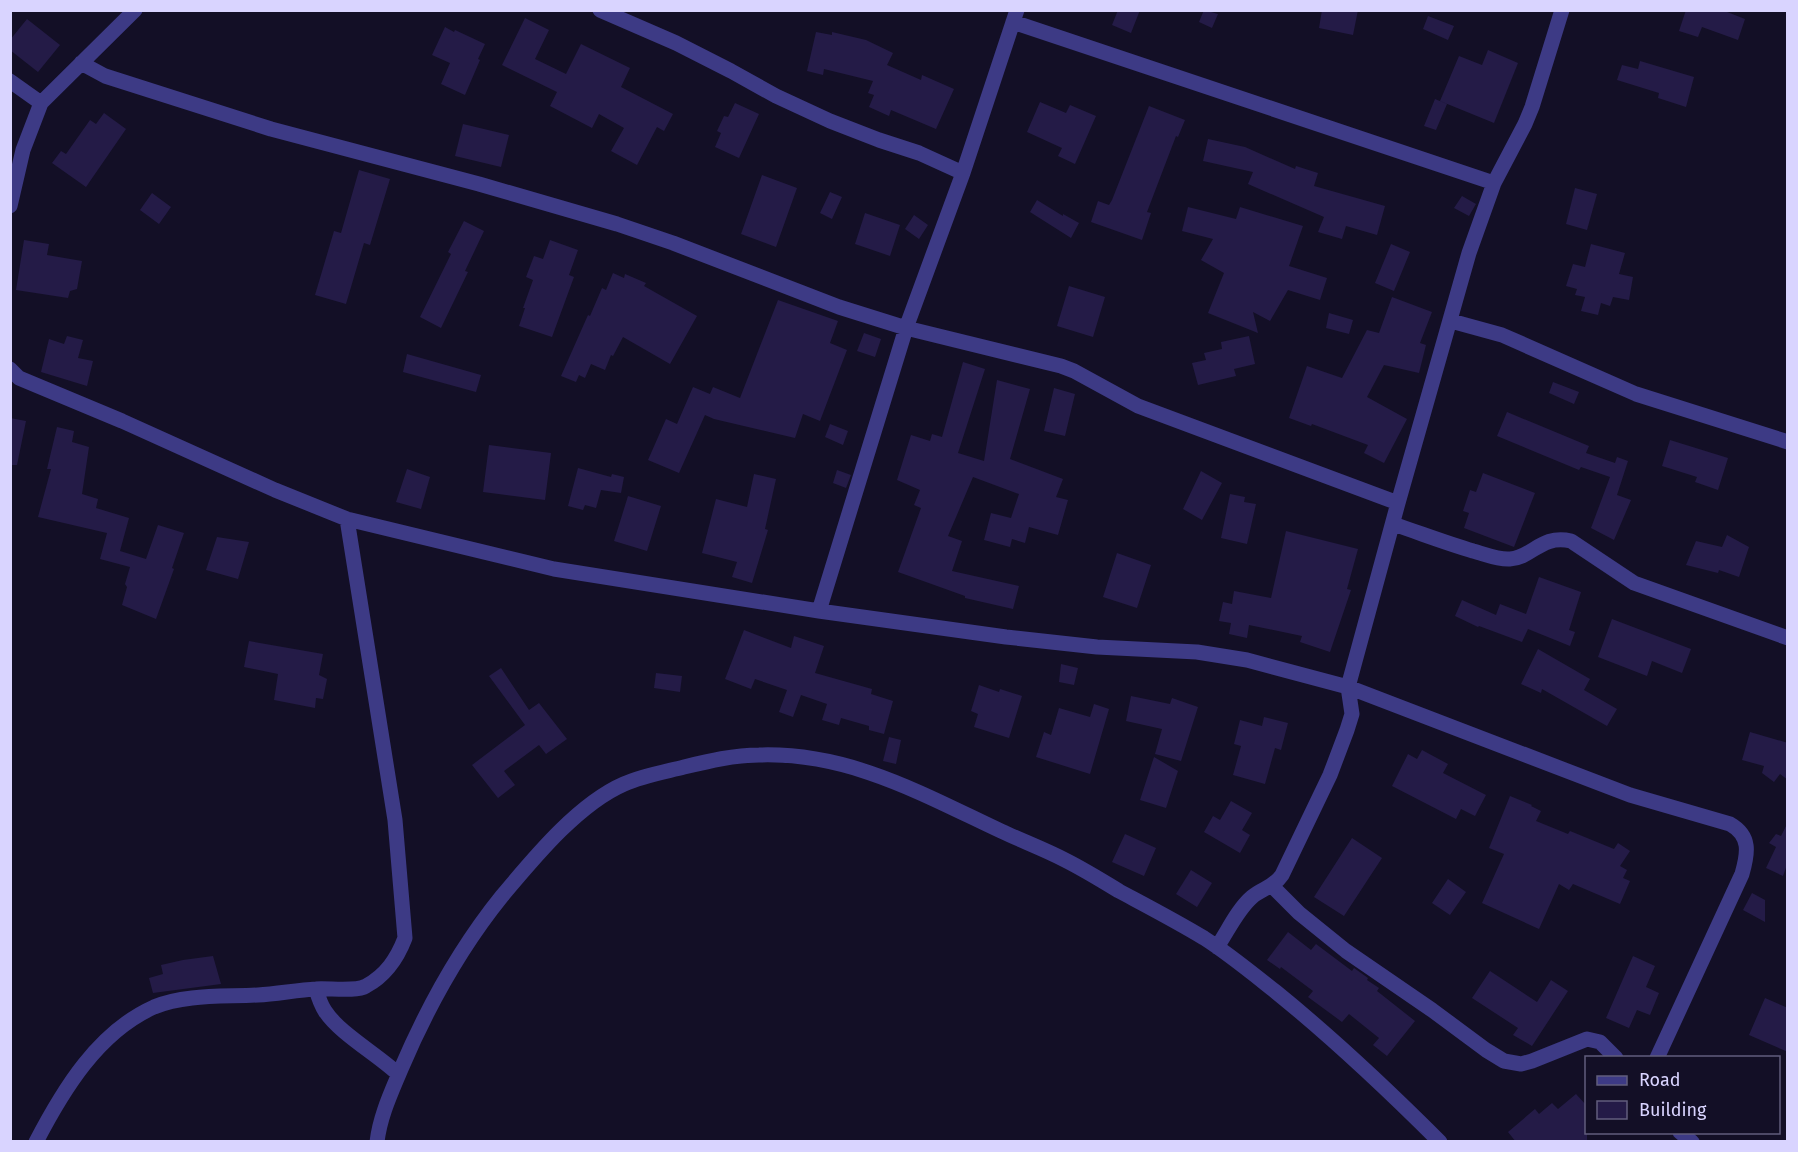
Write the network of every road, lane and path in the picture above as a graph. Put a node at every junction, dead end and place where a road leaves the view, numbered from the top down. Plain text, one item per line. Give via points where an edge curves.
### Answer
1 (135, 10) edge
2 (600, 10) edge
3 (1562, 10) edge
4 (1015, 16) edge
5 (81, 63) junction
6 (10, 81) edge
7 (41, 104) junction
8 (963, 173) junction
9 (1494, 183) junction
10 (10, 206) edge
11 (1451, 321) junction
12 (906, 328) junction
13 (10, 369) edge
14 (1788, 442) edge
15 (1398, 503) junction
16 (347, 519) junction
17 (1393, 524) junction
18 (819, 611) junction
19 (1788, 638) edge
20 (1348, 687) junction
21 (1272, 886) junction
22 (1217, 947) junction
23 (316, 989) junction
24 (1615, 1056) edge
25 (1658, 1056) edge
26 (398, 1074) junction
27 (36, 1142) edge
28 (377, 1142) edge
29 (1440, 1142) edge

1 - 5 street
2 - 8 street via 676,43 830,121
3 - 9 street via 1525,124
4 - 8 street
4 - 9 street
5 - 7 street
5 - 12 street via 105,76 271,129 617,224
6 - 7 street
7 - 10 street via 23,150
8 - 12 street
9 - 11 street via 1469,253
11 - 14 street via 1502,335 1636,394
11 - 15 street
12 - 15 street via 1061,366 1138,406
12 - 18 street
13 - 16 street via 19,378
15 - 17 street
16 - 18 street via 554,569
16 - 23 street via 395,820 405,938 398,956 384,974 364,988
17 - 19 street via 1499,558 1518,558 1548,542 1571,542 1634,583
17 - 20 street
18 - 20 street via 1097,647 1197,652 1247,660
20 - 21 street via 1352,714 1334,764 1285,870
20 - 25 street via 1630,795 1730,824 1743,834 1746,850 1739,882
21 - 22 street via 1245,904
21 - 24 street via 1331,939 1504,1061 1521,1064 1587,1039 1600,1042
22 - 26 street via 1065,860 885,778 842,763 791,755 717,759 625,784 603,796 547,843 471,939 440,990
22 - 29 street via 1315,1024
23 - 26 street via 325,1012
23 - 27 street via 193,997 155,1007 124,1025 94,1053 60,1097
26 - 28 street via 387,1099

